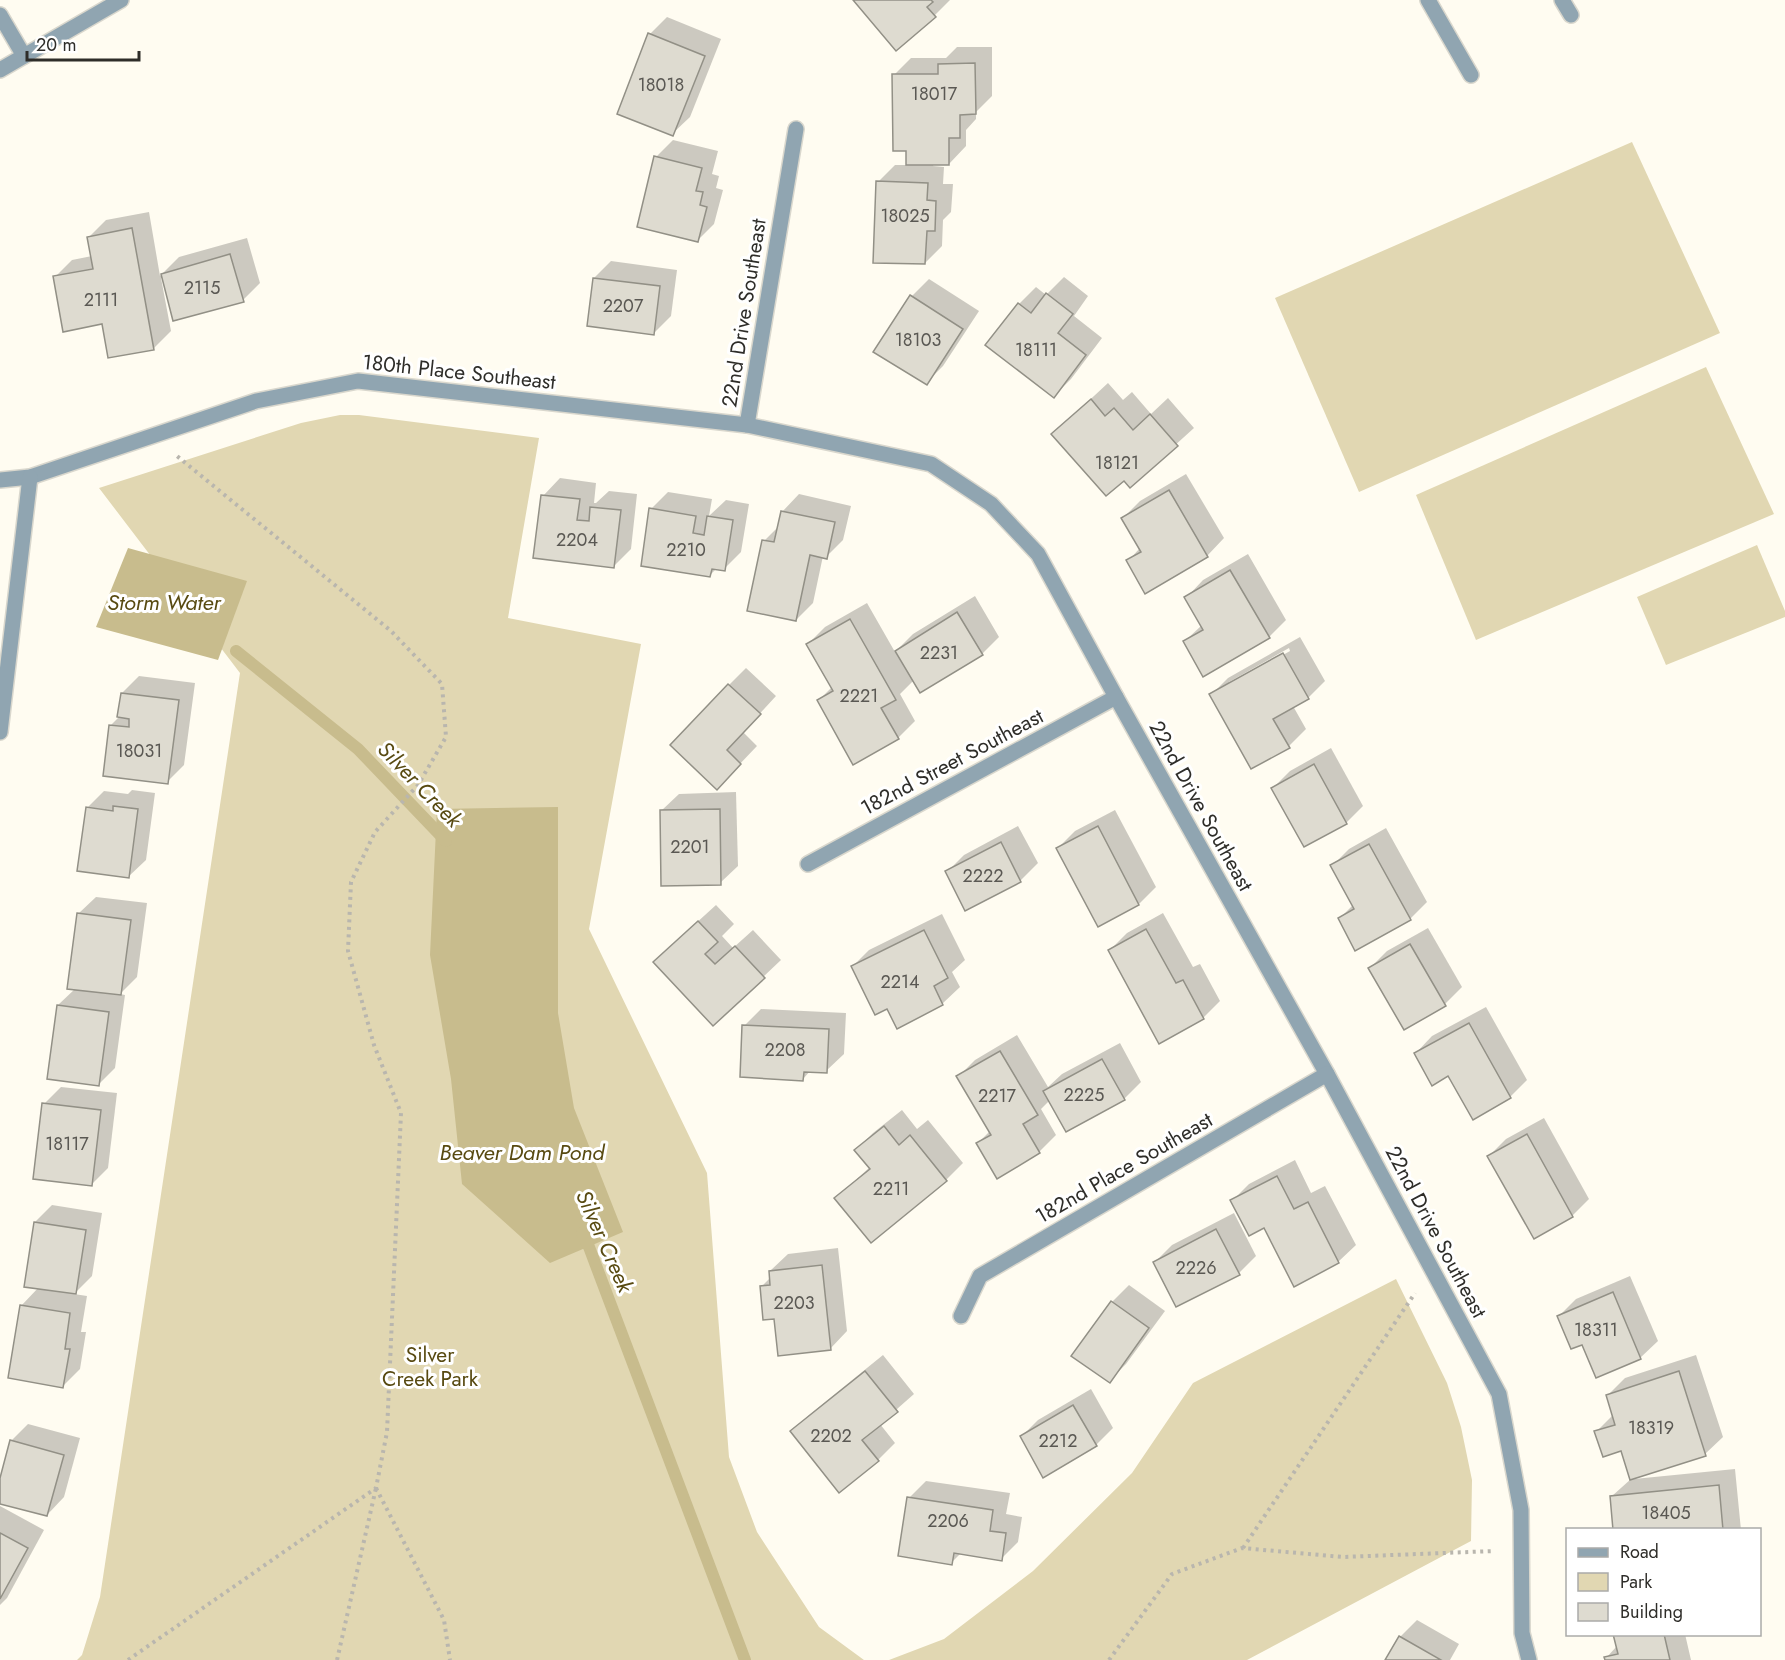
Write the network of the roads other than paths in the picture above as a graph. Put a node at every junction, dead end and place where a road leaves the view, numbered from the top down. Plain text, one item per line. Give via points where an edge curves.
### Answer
1 (120, 0) edge
2 (1428, 0) edge
3 (1562, 0) edge
4 (0, 15) edge
5 (1571, 15) dead end
6 (24, 56) junction
7 (0, 70) edge
8 (1471, 75) dead end
9 (796, 129) dead end
10 (747, 425) junction
11 (30, 477) junction
12 (0, 480) edge
13 (1116, 697) junction
14 (0, 732) edge
15 (808, 864) dead end
16 (1327, 1074) junction
17 (961, 1316) dead end
18 (1529, 1660) edge

1 - 6 street
2 - 8 street
3 - 5 street
4 - 6 street
6 - 7 street
9 - 10 street, 22nd Drive Southeast
10 - 11 street, 180th Place Southeast via 358,381 256,401
10 - 13 street, 22nd Drive Southeast via 931,464 991,504 1038,554
11 - 12 street, 180th Place Southeast
11 - 14 street
13 - 15 street, 182nd Street Southeast
13 - 16 street, 22nd Drive Southeast
16 - 17 street, 182nd Place Southeast via 980,1276
16 - 18 street, 22nd Drive Southeast via 1499,1394 1521,1510 1522,1633

